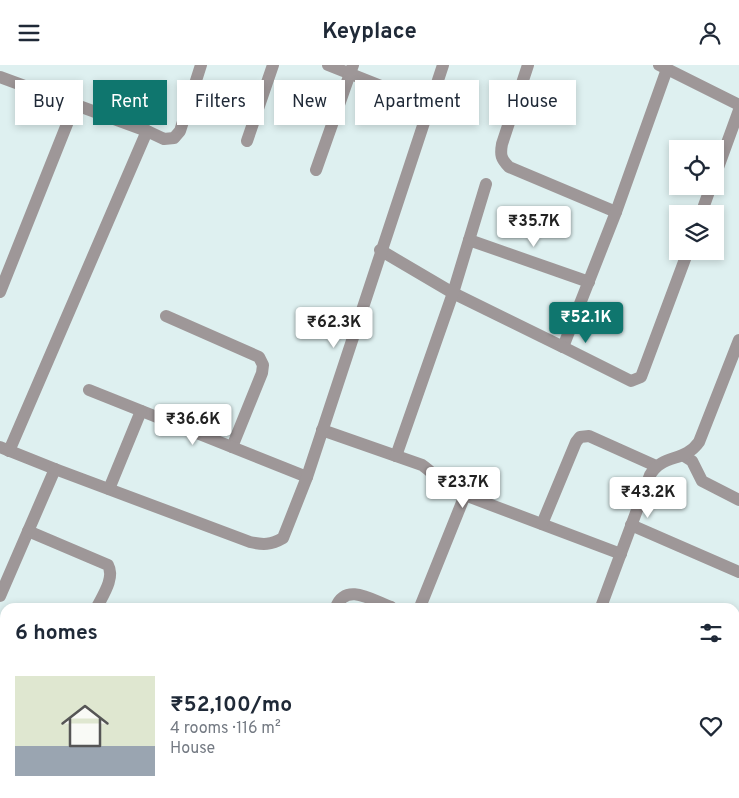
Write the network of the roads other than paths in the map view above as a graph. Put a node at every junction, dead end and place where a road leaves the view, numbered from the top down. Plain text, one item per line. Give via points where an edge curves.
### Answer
1 (2, 65) edge
2 (201, 65) edge
3 (273, 65) edge
4 (328, 65) edge
5 (443, 65) edge
6 (528, 65) edge
7 (663, 67) edge
8 (351, 69) edge
9 (0, 75) edge
10 (375, 80) edge
11 (438, 80) edge
12 (15, 81) edge
13 (739, 105) edge
14 (83, 107) edge
15 (739, 110) edge
16 (67, 125) edge
17 (422, 125) edge
18 (147, 131) junction
19 (248, 141) dead end
20 (724, 151) edge
21 (316, 170) dead end
22 (486, 184) dead end
23 (616, 212) junction
24 (469, 240) junction
25 (380, 249) junction
26 (685, 260) edge
27 (589, 282) junction
28 (0, 292) edge
29 (453, 293) junction
30 (166, 316) dead end
31 (739, 340) edge
32 (563, 347) junction
33 (89, 390) dead end
34 (141, 411) junction
35 (322, 430) junction
36 (232, 447) junction
37 (5, 449) edge
38 (396, 456) junction
39 (684, 456) junction
40 (656, 466) junction
41 (55, 469) junction
42 (307, 477) junction
43 (109, 489) junction
44 (465, 495) junction
45 (739, 500) edge
46 (542, 524) junction
47 (631, 525) junction
48 (28, 531) junction
49 (621, 554) junction
50 (739, 572) edge
51 (0, 596) edge
52 (99, 603) edge
53 (338, 603) edge
54 (380, 603) edge
55 (422, 603) edge
56 (603, 603) edge

1 - 9 street
2 - 18 street via 180,131 174,138 164,139
3 - 19 street
4 - 8 street
5 - 11 street
6 - 23 street via 502,144 500,155 504,162 509,167
7 - 13 street
7 - 23 street
8 - 10 street
8 - 21 street
9 - 12 street
14 - 18 street
15 - 20 street
16 - 28 street
17 - 25 street
18 - 37 street
22 - 24 street
23 - 27 street
24 - 27 street
24 - 29 street
25 - 29 street
25 - 35 street
26 - 32 street via 641,377 631,381
27 - 32 street
29 - 32 street
29 - 38 street
30 - 36 street via 259,357 262,373
31 - 39 street via 698,442
33 - 34 street
34 - 36 street
34 - 43 street
35 - 38 street
35 - 42 street
36 - 42 street
37 - 41 street
38 - 44 street via 422,465 443,485
39 - 40 street via 668,459
39 - 45 street via 692,461 702,481
40 - 46 street via 589,436 580,437
40 - 47 street
41 - 43 street
41 - 48 street
42 - 43 street via 283,538 264,545
44 - 46 street
44 - 55 street
46 - 49 street
47 - 49 street
47 - 50 street
48 - 51 street
48 - 52 street via 108,565 110,577
49 - 56 street
53 - 54 street via 348,593

